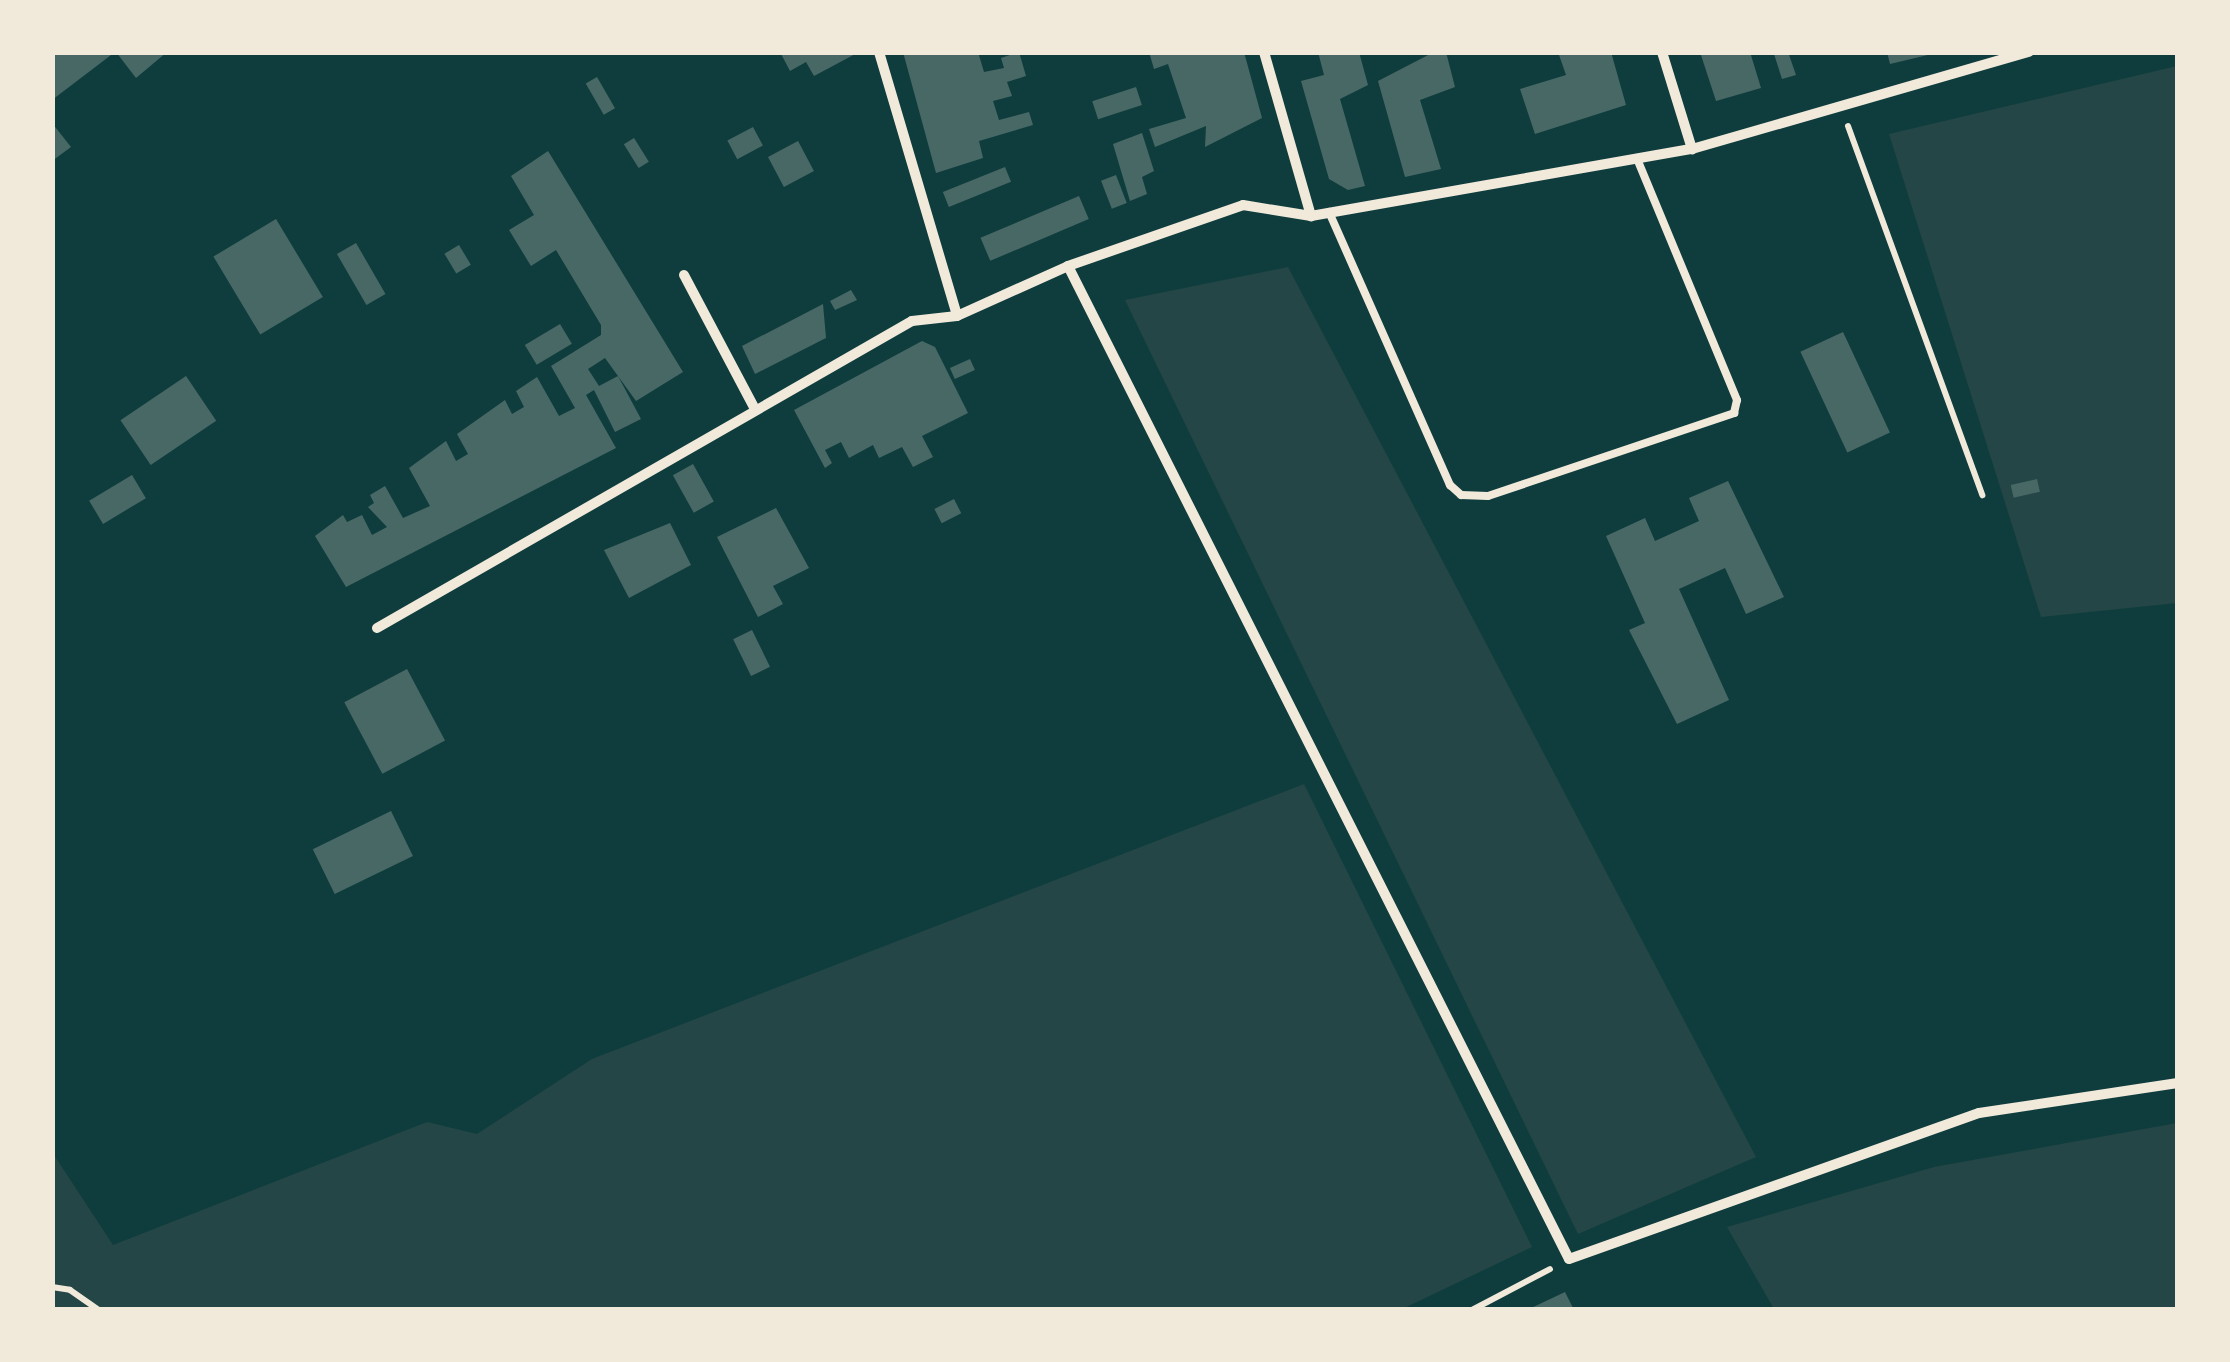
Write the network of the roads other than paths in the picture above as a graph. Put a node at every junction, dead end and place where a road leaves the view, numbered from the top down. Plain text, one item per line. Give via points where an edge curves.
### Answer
1 (879, 52) edge
2 (1264, 52) edge
3 (1662, 52) edge
4 (2028, 52) edge
5 (1692, 148) junction
6 (1637, 158) junction
7 (1329, 212) junction
8 (1311, 216) junction
9 (1068, 266) junction
10 (684, 275) dead end
11 (957, 316) junction
12 (754, 409) junction
13 (376, 628) dead end
14 (2178, 1083) edge

1 - 11 street
2 - 8 street
3 - 5 street
4 - 5 street
5 - 6 street
6 - 7 street
6 - 7 lane via 1737,400 1734,413 1488,496 1462,495 1450,485
7 - 8 street
8 - 9 street via 1243,205
9 - 11 street
9 - 14 street via 1569,1260 1979,1113
10 - 12 street
11 - 12 street via 912,321
12 - 13 street

